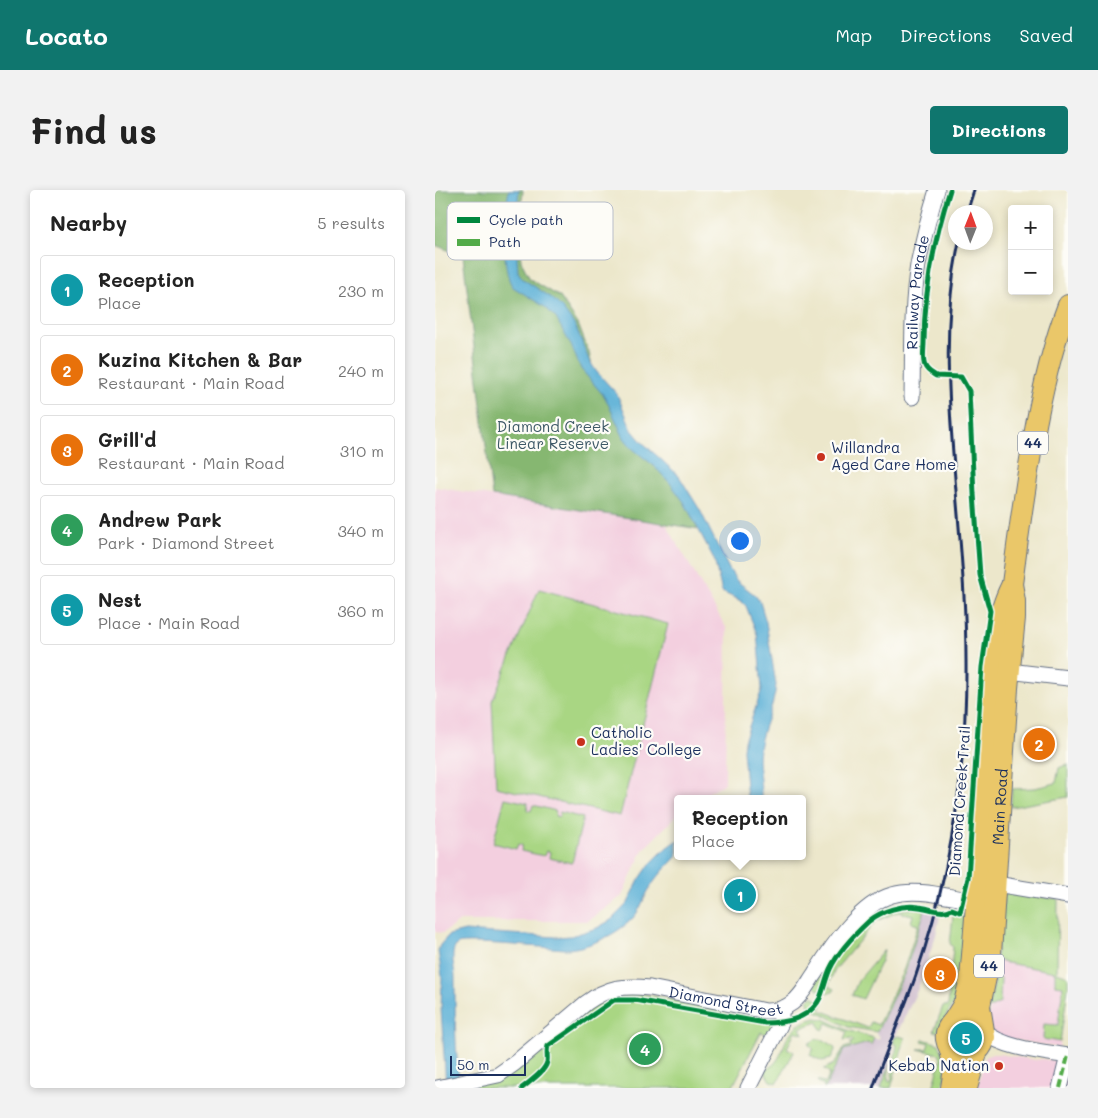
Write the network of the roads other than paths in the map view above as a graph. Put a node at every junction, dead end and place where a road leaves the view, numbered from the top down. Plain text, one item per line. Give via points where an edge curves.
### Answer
1 (937, 190) edge
2 (1068, 305) edge
3 (912, 397) dead end
4 (1001, 670) junction
5 (1068, 678) edge
6 (986, 892) junction
7 (1068, 896) edge
8 (781, 1009) junction
9 (951, 1024) junction
10 (981, 1041) junction
11 (949, 1046) junction
12 (1068, 1056) edge
13 (437, 1088) edge
14 (748, 1088) edge
15 (951, 1088) edge
16 (967, 1088) edge
17 (1060, 1088) edge

1 - 3 street, Railway Parade via 918,266
2 - 4 main road, Main Road / 44 via 1038,414 1012,584 1000,616
4 - 5 street
4 - 6 main road, Main Road / 44
6 - 7 street, Diamond Street
6 - 8 street, Diamond Street via 907,893 885,897 855,920 826,955 800,995
6 - 9 main road, Main Road / 44 via 967,995
6 - 10 main road, Main Road / 44 via 991,954 981,1000
8 - 13 street, Diamond Street via 767,1011 651,988 616,988 586,1003 498,1075
8 - 14 street via 781,1023
9 - 10 main road via 958,1019 978,1021
9 - 11 main road, 44 via 946,1034
10 - 11 main road via 969,1056 959,1055
10 - 12 street via 998,1040
10 - 16 main road, Main Road / 44
11 - 15 main road, 44 via 954,1069
12 - 17 street

